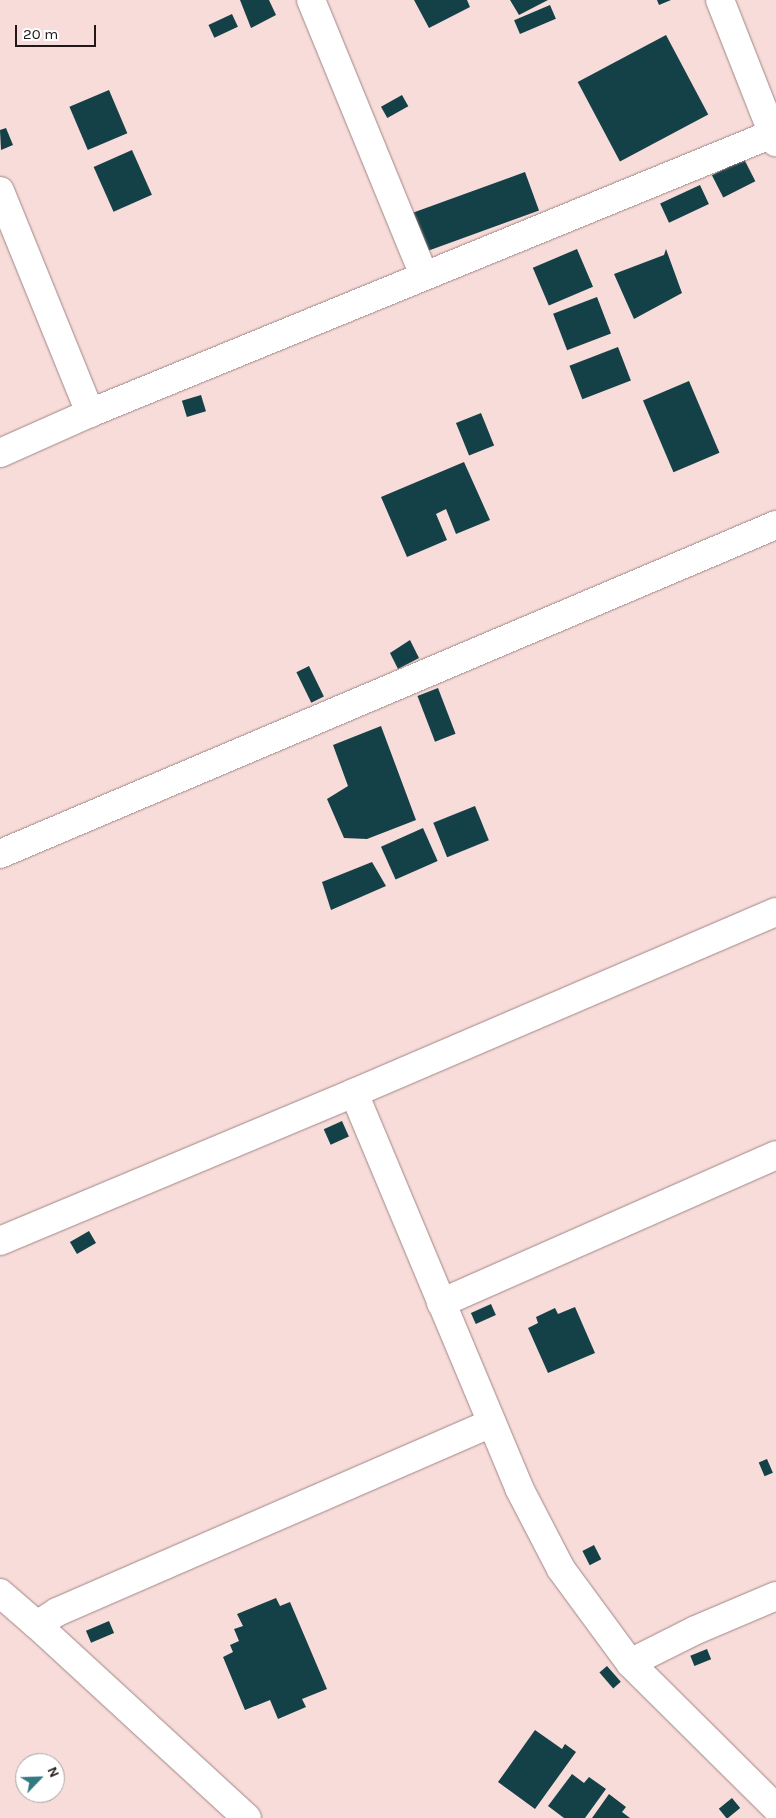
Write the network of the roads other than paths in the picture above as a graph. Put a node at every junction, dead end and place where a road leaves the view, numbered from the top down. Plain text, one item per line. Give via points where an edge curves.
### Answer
1 (311, 0) edge
2 (720, 0) edge
3 (774, 138) edge
4 (0, 191) edge
5 (424, 275) junction
6 (90, 413) junction
7 (0, 453) edge
8 (776, 525) edge
9 (0, 854) edge
10 (776, 912) edge
11 (354, 1093) junction
12 (776, 1155) edge
13 (0, 1241) edge
14 (440, 1303) junction
15 (492, 1423) junction
16 (0, 1594) edge
17 (776, 1596) edge
18 (37, 1625) junction
19 (630, 1663) junction
20 (776, 1808) edge
21 (247, 1818) edge

1 - 5 street
2 - 3 street
3 - 5 street
4 - 6 street
5 - 6 street
6 - 7 street
8 - 9 street
10 - 11 street
11 - 13 street
11 - 14 street
12 - 14 street
14 - 15 street
15 - 18 street via 57,1612
15 - 19 street via 561,1569
16 - 18 street
17 - 19 street
18 - 21 street
19 - 20 street

